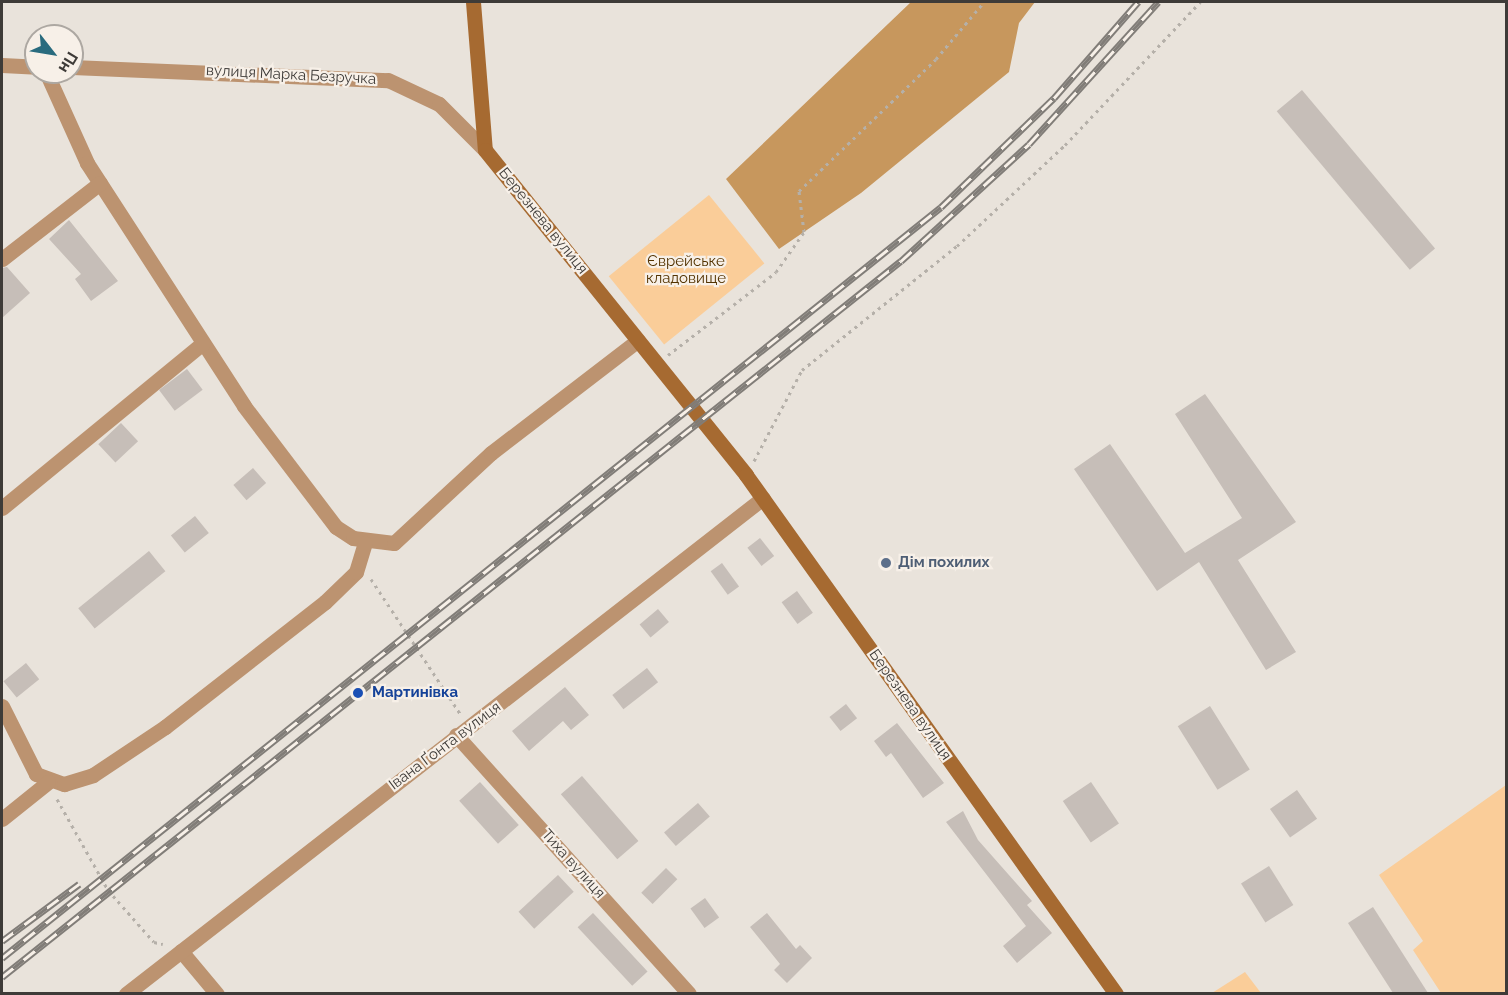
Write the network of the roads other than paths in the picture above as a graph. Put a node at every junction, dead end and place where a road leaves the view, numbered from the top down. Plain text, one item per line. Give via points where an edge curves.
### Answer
1 (473, 2) edge
2 (2, 65) edge
3 (24, 66) edge
4 (84, 67) edge
5 (52, 84) edge
6 (485, 150) junction
7 (100, 183) junction
8 (2, 259) edge
9 (638, 340) junction
10 (203, 343) junction
11 (763, 498) junction
12 (2, 508) edge
13 (364, 550) junction
14 (2, 706) edge
15 (456, 735) junction
16 (48, 782) junction
17 (2, 819) edge
18 (181, 951) junction
19 (126, 993) edge
20 (217, 993) edge
21 (689, 993) edge
22 (1116, 993) edge

1 - 6 main road
2 - 3 street
4 - 6 street, вулиця Марка Безручка via 388,80 439,104
5 - 7 street
6 - 9 main road, Березнева вулиця
7 - 8 street
7 - 10 street
9 - 11 main road, Березнева вулиця
9 - 13 street via 491,453 394,543
10 - 12 street
10 - 13 street via 336,527
11 - 15 street, Івана Ґонта вулиця
11 - 22 main road, Березнева вулиця
13 - 16 street via 356,572 301,623 121,758 83,778
14 - 16 street via 28,762
15 - 18 street, Івана Ґонта вулиця
15 - 21 street, Тиха вулиця
16 - 17 street
18 - 19 street, Івана Ґонта вулиця
18 - 20 street

